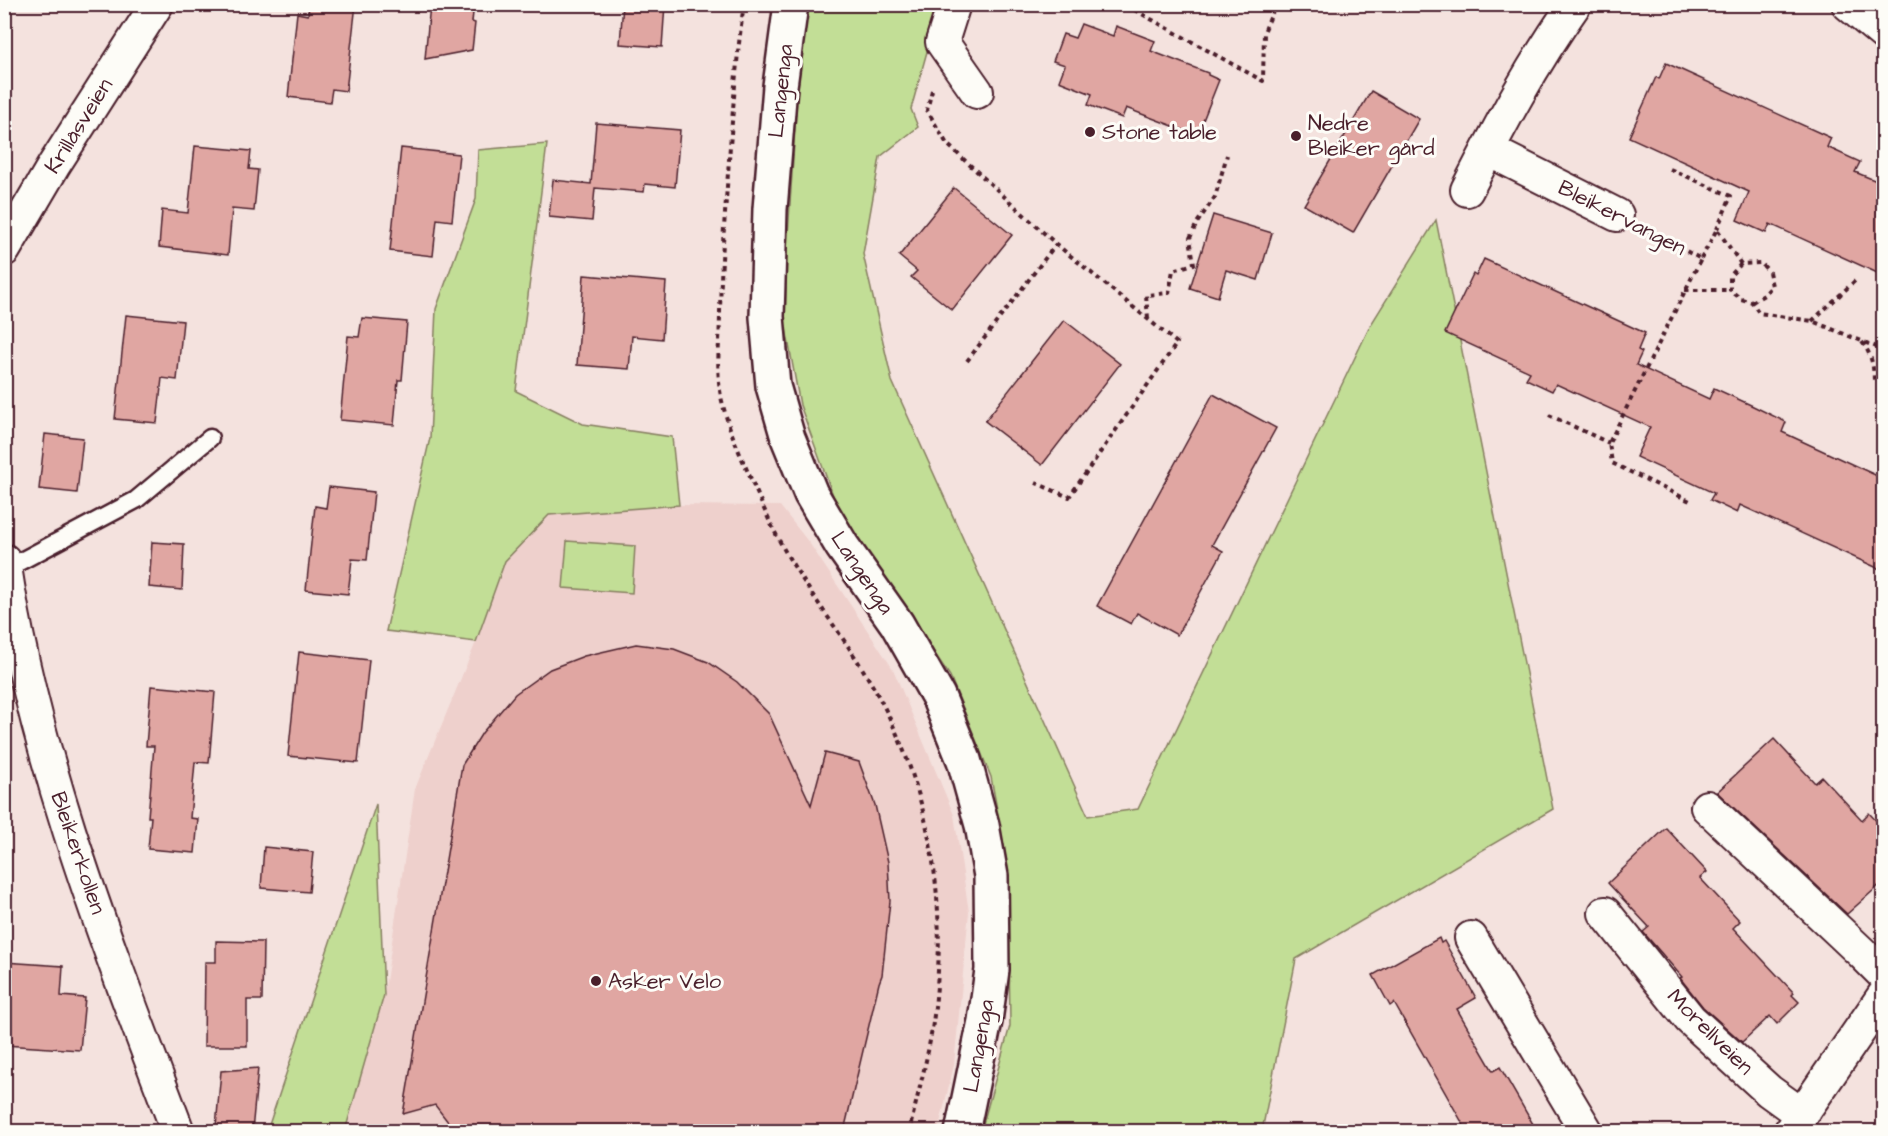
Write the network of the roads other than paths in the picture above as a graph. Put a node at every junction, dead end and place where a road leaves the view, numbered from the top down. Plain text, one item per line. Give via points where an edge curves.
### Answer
1 (157, 4) edge
2 (791, 4) edge
3 (954, 4) edge
4 (1575, 4) edge
5 (1848, 4) edge
6 (1884, 34) edge
7 (977, 92) dead end
8 (1488, 150) junction
9 (1467, 190) dead end
10 (1617, 215) road end
11 (4, 250) edge
12 (210, 438) dead end
13 (5, 564) edge
14 (1707, 807) dead end
15 (1605, 913) dead end
16 (1471, 938) dead end
17 (1884, 975) edge
18 (1884, 994) edge
19 (1795, 1123) edge
20 (177, 1129) dead end
21 (962, 1131) edge
22 (1587, 1131) edge

1 - 11 street, Krillåsveien
2 - 21 main road, Langenga via 770,209 767,317 773,386 788,438 811,494 897,624 938,696 964,760 982,825 991,876 992,970 986,1021
3 - 7 street via 942,42
4 - 8 street via 1551,38
5 - 6 street
8 - 9 street
8 - 10 street, Bleikervangen
12 - 13 lane, Bleikerkollen via 135,500
13 - 20 street, Bleikerkollen via 29,693 63,814
14 - 17 street
15 - 19 street, Morellveien via 1690,1019 1769,1091
16 - 22 street
18 - 19 street, Morellveien

